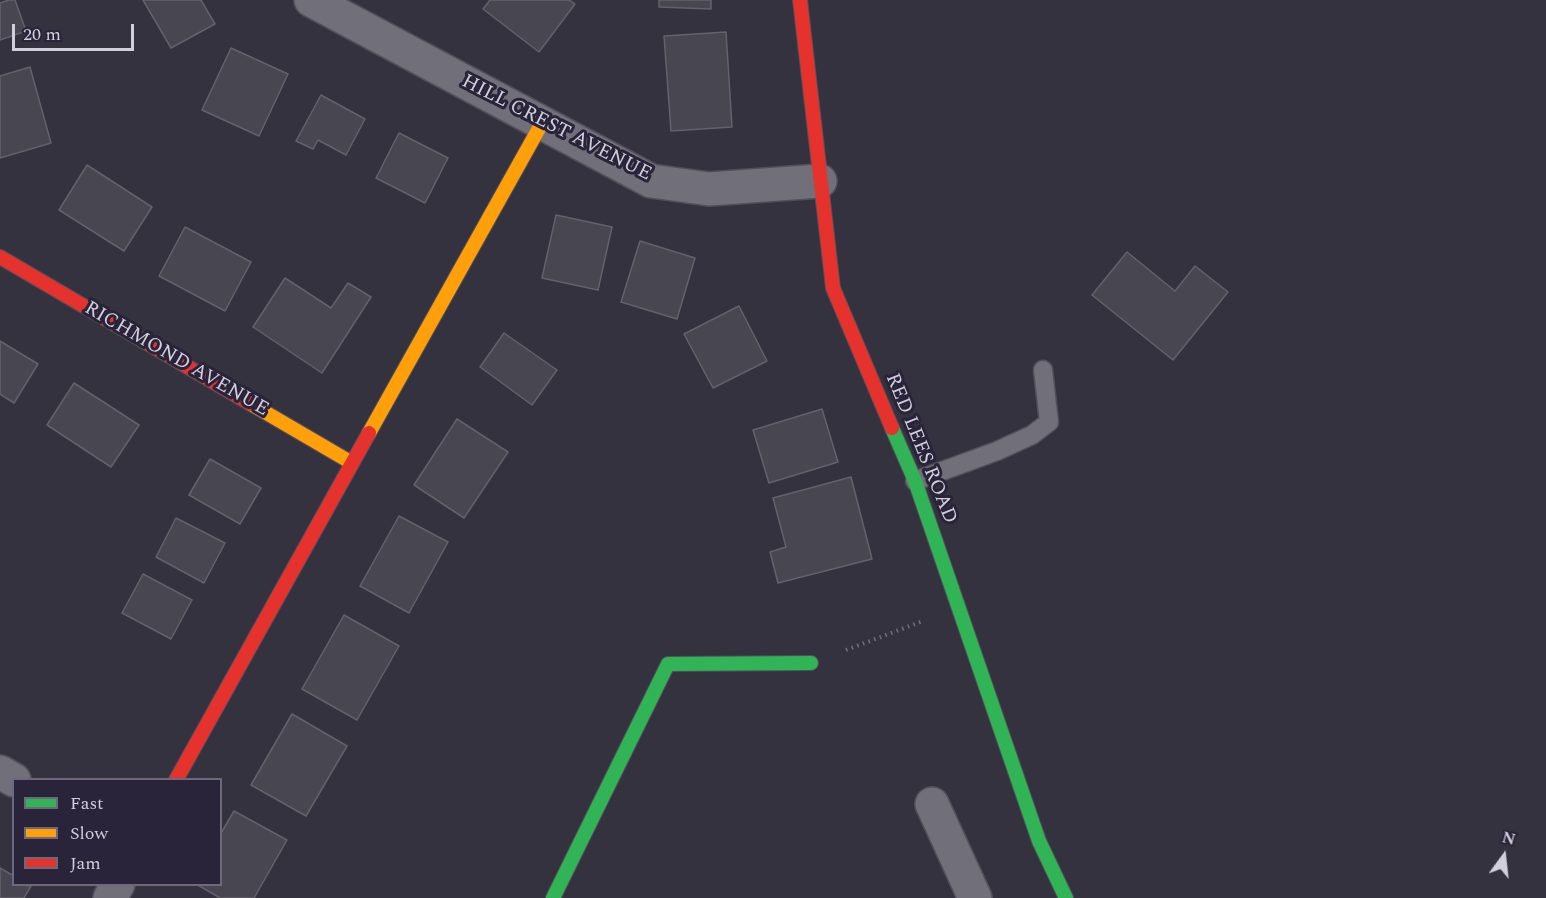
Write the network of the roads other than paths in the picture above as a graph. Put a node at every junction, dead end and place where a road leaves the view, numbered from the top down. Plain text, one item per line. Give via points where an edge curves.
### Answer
1 (310, 0) edge
2 (800, 0) edge
3 (542, 123) junction
4 (820, 181) junction
5 (0, 257) edge
6 (1043, 370) dead end
7 (352, 463) junction
8 (915, 481) junction
9 (811, 663) road end
10 (177, 778) edge
11 (932, 804) dead end
12 (553, 898) edge
13 (975, 898) edge
14 (1066, 898) edge

1 - 3 street, HILL CREST AVENUE
2 - 4 street, RED LEES ROAD
3 - 4 street, HILL CREST AVENUE via 651,181 710,189
3 - 7 street
4 - 8 street, RED LEES ROAD via 833,288
5 - 7 street, RICHMOND AVENUE
6 - 8 lane via 1049,422 1006,447
7 - 10 street
8 - 14 street, RED LEES ROAD via 1039,841
9 - 12 street via 668,664
11 - 13 street

